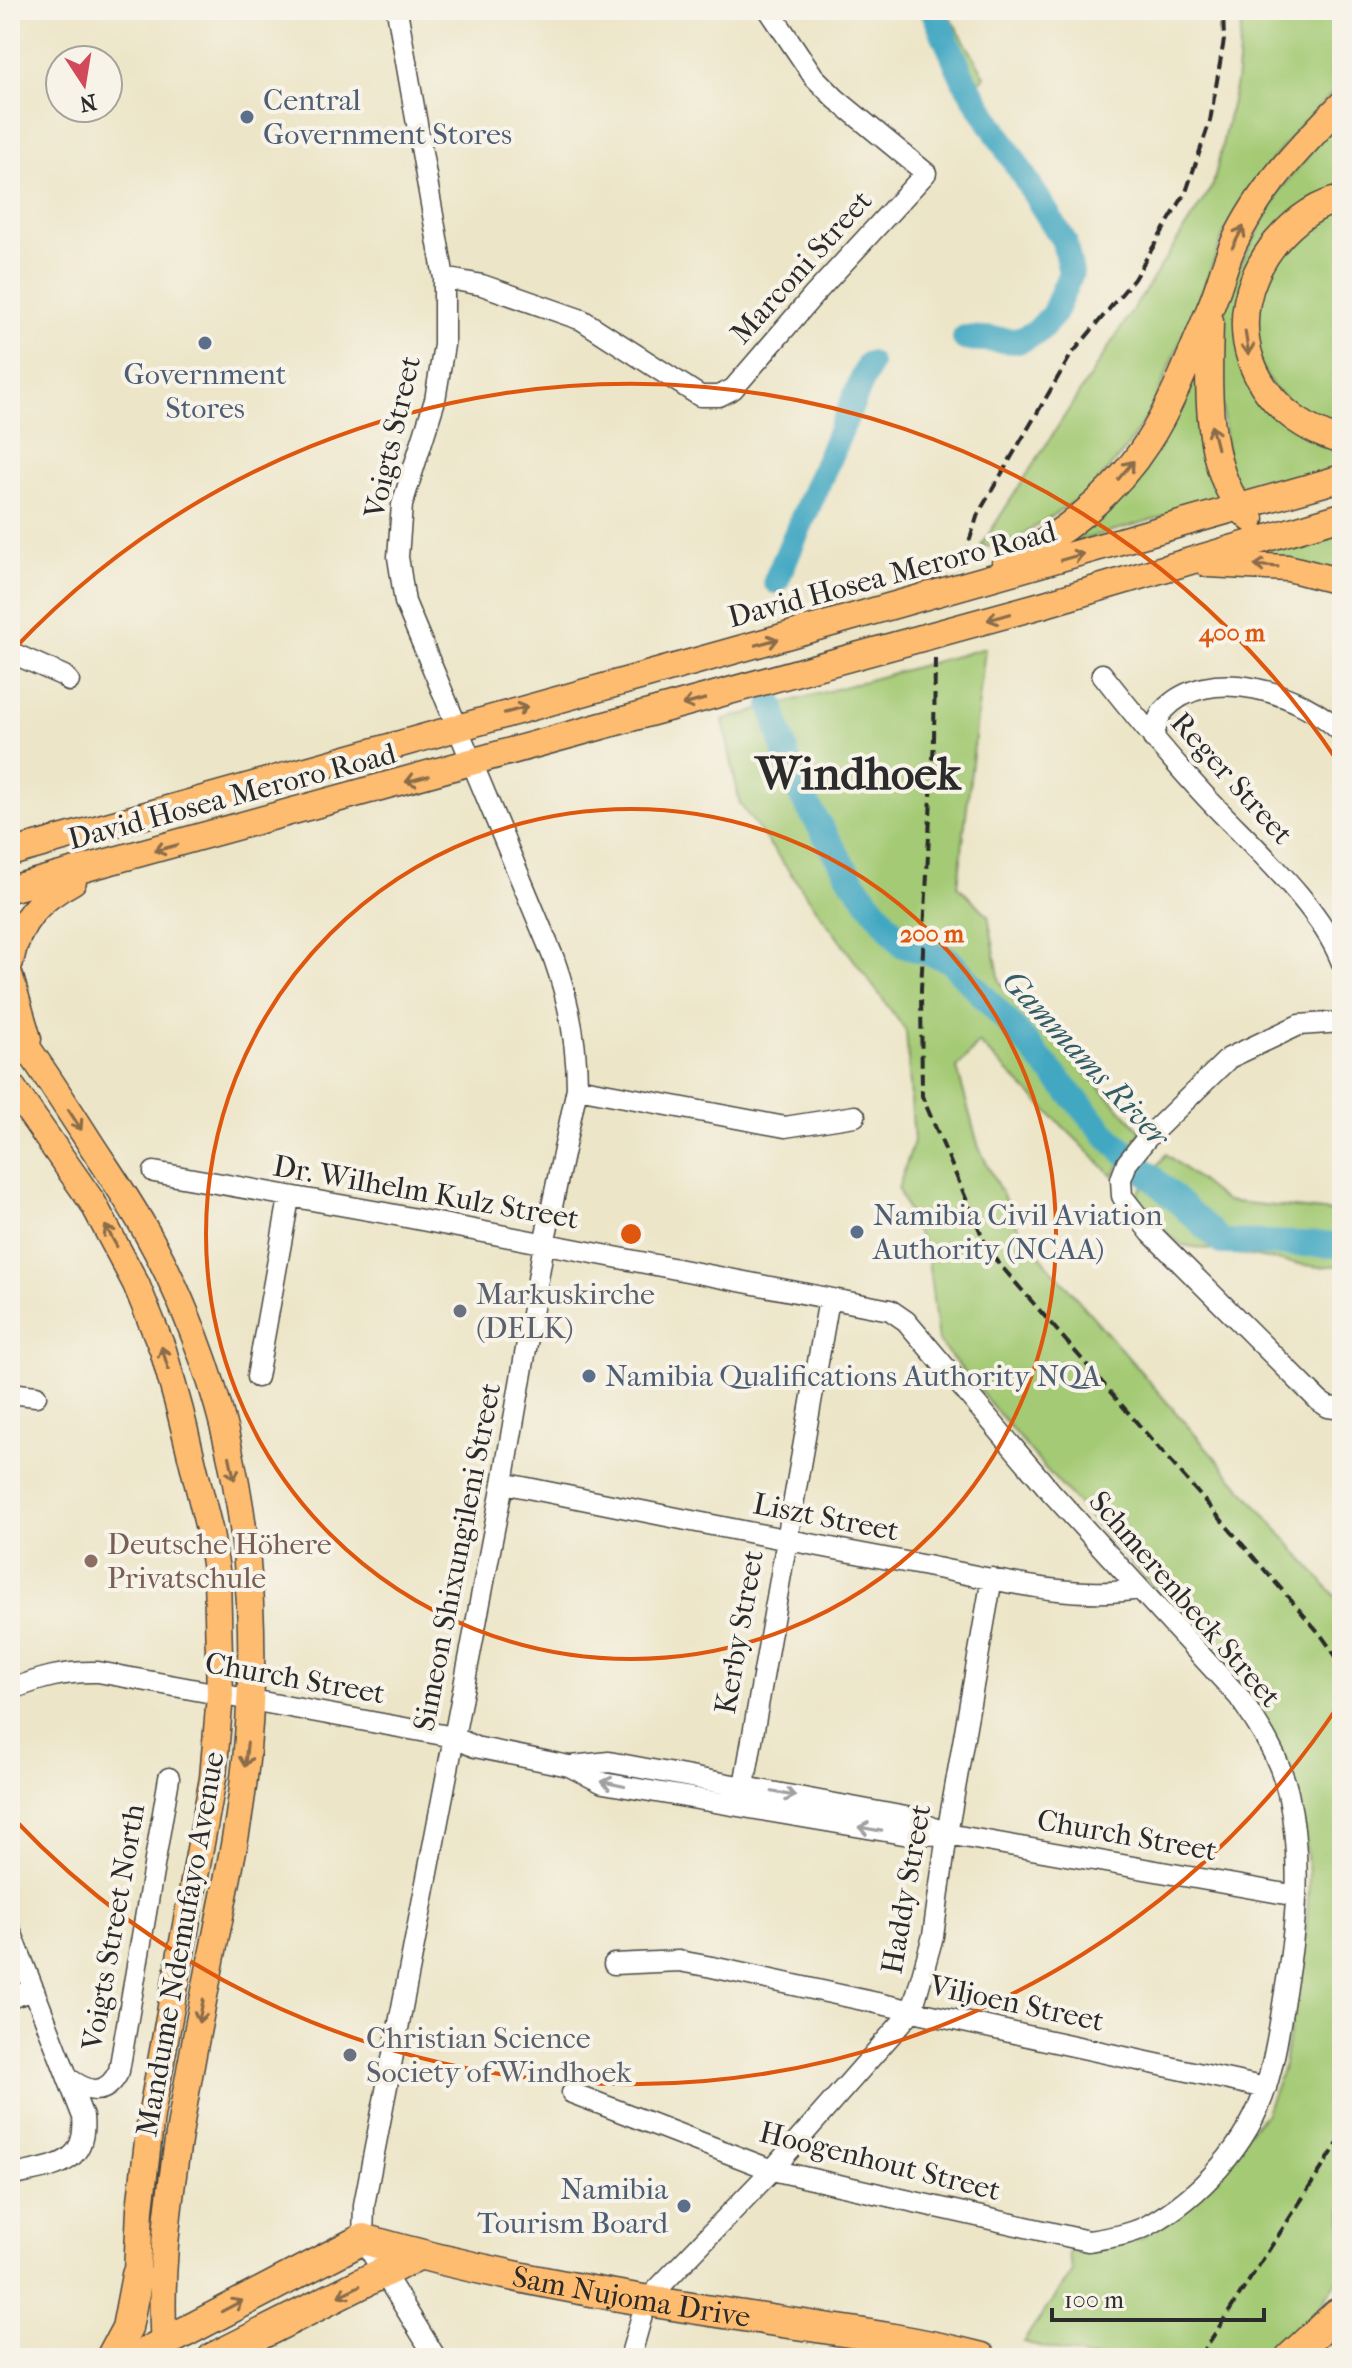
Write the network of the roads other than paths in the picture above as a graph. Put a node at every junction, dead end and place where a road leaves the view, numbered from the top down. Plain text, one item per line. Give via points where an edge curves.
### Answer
1 (397, 10) edge
2 (769, 10) edge
3 (1342, 104) edge
4 (1342, 199) edge
5 (444, 278) junction
6 (1210, 310) junction
7 (1342, 441) edge
8 (1342, 478) edge
9 (1240, 509) junction
10 (1342, 516) edge
11 (1293, 529) junction
12 (1187, 563) junction
13 (1342, 582) edge
14 (921, 600) junction
15 (10, 652) edge
16 (1102, 674) dead end
17 (69, 681) dead end
18 (458, 726) junction
19 (1342, 733) edge
20 (1153, 738) junction
21 (471, 764) junction
22 (17, 849) edge
23 (128, 857) junction
24 (10, 889) edge
25 (1340, 949) edge
26 (10, 962) edge
27 (10, 977) edge
28 (1342, 1022) edge
29 (10, 1023) edge
30 (34, 1055) junction
31 (10, 1084) edge
32 (577, 1088) junction
33 (855, 1116) dead end
34 (154, 1172) dead end
35 (289, 1198) junction
36 (544, 1244) junction
37 (829, 1299) junction
38 (257, 1377) dead end
39 (10, 1393) edge
40 (36, 1396) dead end
41 (1342, 1409) edge
42 (503, 1483) junction
43 (785, 1540) junction
44 (992, 1578) junction
45 (1140, 1589) junction
46 (10, 1690) edge
47 (220, 1695) junction
48 (252, 1700) junction
49 (454, 1737) junction
50 (569, 1766) junction
51 (169, 1778) dead end
52 (744, 1786) junction
53 (947, 1834) junction
54 (1297, 1896) junction
55 (10, 1929) edge
56 (614, 1964) dead end
57 (34, 1990) junction
58 (10, 1998) edge
59 (912, 2011) junction
60 (68, 2078) junction
61 (1266, 2088) junction
62 (572, 2093) dead end
63 (772, 2170) junction
64 (10, 2176) edge
65 (363, 2239) junction
66 (1088, 2241) joint
67 (418, 2255) junction
68 (383, 2274) junction
69 (137, 2275) junction
70 (646, 2301) junction
71 (1340, 2310) edge
72 (847, 2333) junction
73 (164, 2350) edge
74 (111, 2358) edge
75 (136, 2358) edge
76 (213, 2358) edge
77 (436, 2358) edge
78 (630, 2358) edge
79 (916, 2358) edge
80 (982, 2358) edge
81 (1290, 2358) edge
82 (1304, 2358) edge

1 - 5 street, Voigts Street
2 - 5 street, Marconi Street via 814,77 926,173 733,389 700,396 582,320 482,285
6 -> 3 main road via 1234,242 1264,191
4 -> 7 main road via 1302,216 1266,255 1247,299 1245,328 1250,359 1265,389 1304,424
5 - 18 street, Voigts Street via 444,345 435,400 402,505 398,557 405,602
9 -> 6 main road via 1223,473 1208,414
14 -> 6 main road via 1035,549 1103,496 1148,442
8 - 9 main road, David Hosea Meroro Road
9 - 11 main road via 1257,524
14 -> 9 main road, David Hosea Meroro Road
10 - 11 main road, David Hosea Meroro Road
11 - 12 main road, David Hosea Meroro Road
13 -> 12 main road via 1288,568
12 -> 21 main road, David Hosea Meroro Road
18 -> 14 main road, David Hosea Meroro Road
15 - 17 street
16 - 20 street, Reger Street
18 - 21 street
18 - 22 main road, David Hosea Meroro Road
19 - 20 street via 1305,705 1218,685 1189,690 1162,711
20 - 25 street, Reger Street via 1309,907
21 -> 23 main road, David Hosea Meroro Road
21 - 32 street, Simeon Shixungileni Street via 568,999
23 - 24 main road, David Hosea Meroro Road
23 - 26 main road via 48,895 22,926
27 - 30 main road
28 - 41 street via 1299,1025 1229,1058 1147,1138 1121,1179 1122,1196 1151,1233 1319,1401
29 - 30 main road, Mandume Ndemufayo Avenue
30 -> 48 main road, Mandume Ndemufayo Avenue via 149,1236 195,1338 221,1416 243,1532
47 -> 31 main road, Mandume Ndemufayo Avenue via 217,1576 210,1533 163,1350 93,1203
32 - 33 street via 785,1127
32 - 36 street, Simeon Shixungileni Street
34 - 35 street, Dr. Wilhelm Kulz Street
35 - 36 street, Dr. Wilhelm Kulz Street
35 - 38 street
36 - 37 street, Dr. Wilhelm Kulz Street
36 - 42 street, Simeon Shixungileni Street
37 - 43 street, Kerby Street
37 - 45 street, Schmerenbeck Street via 890,1310 906,1321
39 - 40 street
42 - 43 street, Liszt Street
42 - 49 street, Simeon Shixungileni Street
43 - 44 street, Liszt Street
43 - 52 street, Kerby Street
44 - 45 street, Liszt Street via 1079,1592
44 - 53 street, Haddy Street
45 - 54 street, Schmerenbeck Street via 1222,1677 1263,1731 1288,1792
46 - 47 street, Church Street via 71,1671
47 - 48 street, Church Street
47 - 69 main road, Mandume Ndemufayo Avenue via 213,1778 151,2116
48 - 49 street, Church Street
48 -> 73 main road, Mandume Ndemufayo Avenue via 239,1823 168,2207
49 - 50 street, Church Street via 475,1747
49 - 65 street, Simeon Shixungileni Street via 364,2205
50 - 52 street, Church Street via 609,1762
53 -> 50 street, Church Street via 909,1835 603,1783
51 - 60 street, Voigts Street North via 119,2071 104,2089 89,2090
52 -> 53 street, Church Street via 911,1818
53 - 54 street, Church Street
53 - 59 street, Haddy Street via 933,1936
54 - 61 street, Schmerenbeck Street
55 - 57 street
56 - 59 street, Viljoen Street via 679,1961
57 - 58 street
57 - 60 street
59 - 61 street, Viljoen Street
59 - 63 street, Haddy Street
60 - 64 street via 83,2117 82,2146 58,2164
61 - 66 street, Schmerenbeck Street via 1236,2150 1186,2200 1145,2227
62 - 63 street, Hoogenhout Street
63 - 66 street, Hoogenhout Street
63 - 70 street, Haddy Street
65 - 67 highway, Sam Nujoma Drive
65 - 68 street
73 -> 65 highway
67 - 68 highway
67 - 70 highway, Sam Nujoma Drive
68 -> 76 highway
68 - 77 street
69 - 74 highway via 127,2328
69 - 75 main road, Mandume Ndemufayo Avenue
70 - 72 highway, Sam Nujoma Drive
70 - 78 street
71 - 81 highway
71 - 82 main road
72 - 79 highway, Sam Nujoma Drive
72 - 80 highway, Sam Nujoma Drive
73 - 75 highway

